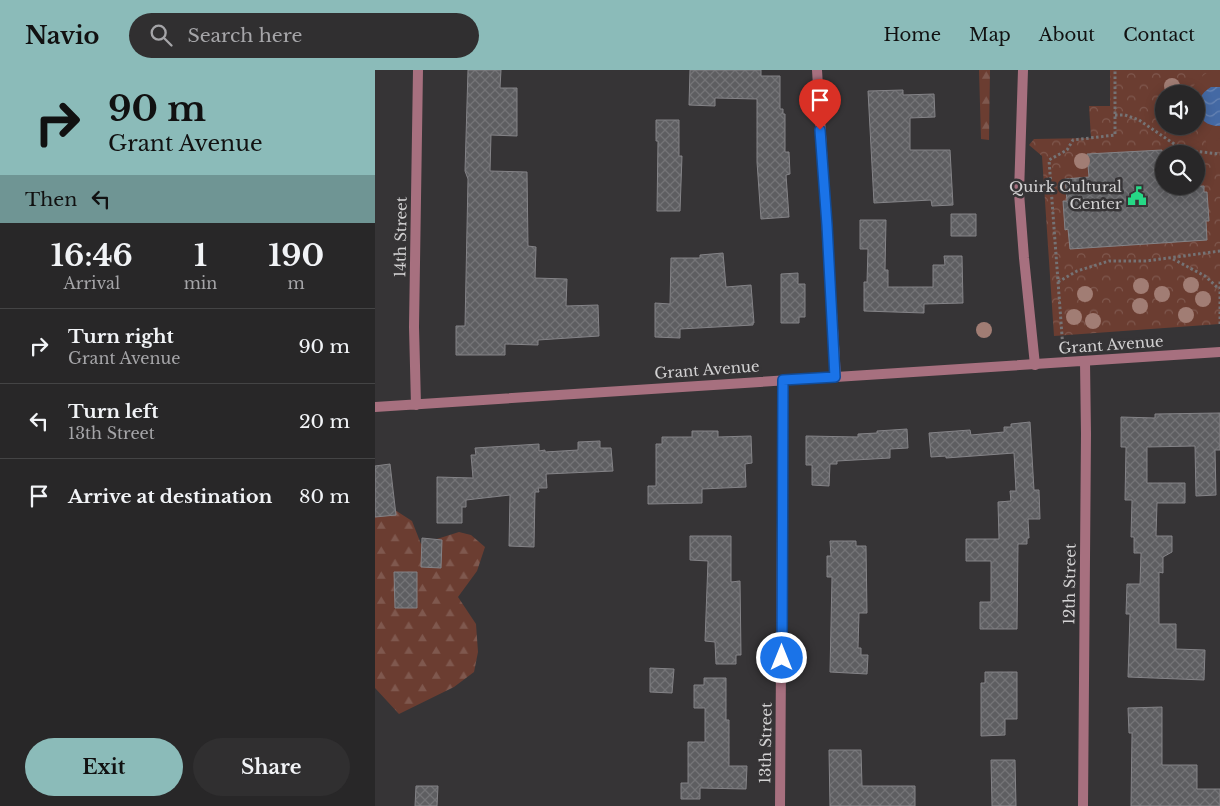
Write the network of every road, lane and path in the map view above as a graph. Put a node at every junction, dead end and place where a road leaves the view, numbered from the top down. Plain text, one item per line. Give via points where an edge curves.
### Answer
1 (418, 70) edge
2 (817, 70) edge
3 (1023, 70) edge
4 (1115, 70) edge
5 (1115, 115) junction
6 (1220, 154) edge
7 (1220, 251) edge
8 (1172, 258) junction
9 (1220, 280) edge
10 (1058, 282) junction
11 (1219, 289) edge
12 (1219, 324) edge
13 (1220, 352) edge
14 (1085, 362) junction
15 (1064, 364) junction
16 (1035, 365) junction
17 (835, 377) junction
18 (783, 380) junction
19 (416, 404) junction
20 (375, 407) edge
21 (780, 806) edge
22 (1083, 806) edge

1 - 19 street, 14th Street
2 - 17 street
3 - 16 street via 1019,193
4 - 5 path
5 - 6 path via 1139,120 1183,150
5 - 10 path via 1115,135 1073,140 1067,150 1049,160
7 - 8 path
8 - 10 path via 1109,261 1077,271
8 - 11 path via 1205,276
9 - 11 path
10 - 15 path
11 - 12 path
13 - 14 street, Grant Avenue
14 - 15 street, Grant Avenue
14 - 22 street, 12th Street
15 - 16 street, Grant Avenue
16 - 17 street, Grant Avenue
17 - 18 street, Grant Avenue
18 - 19 street, Grant Avenue
18 - 21 street, 13th Street
19 - 20 street, Grant Avenue

